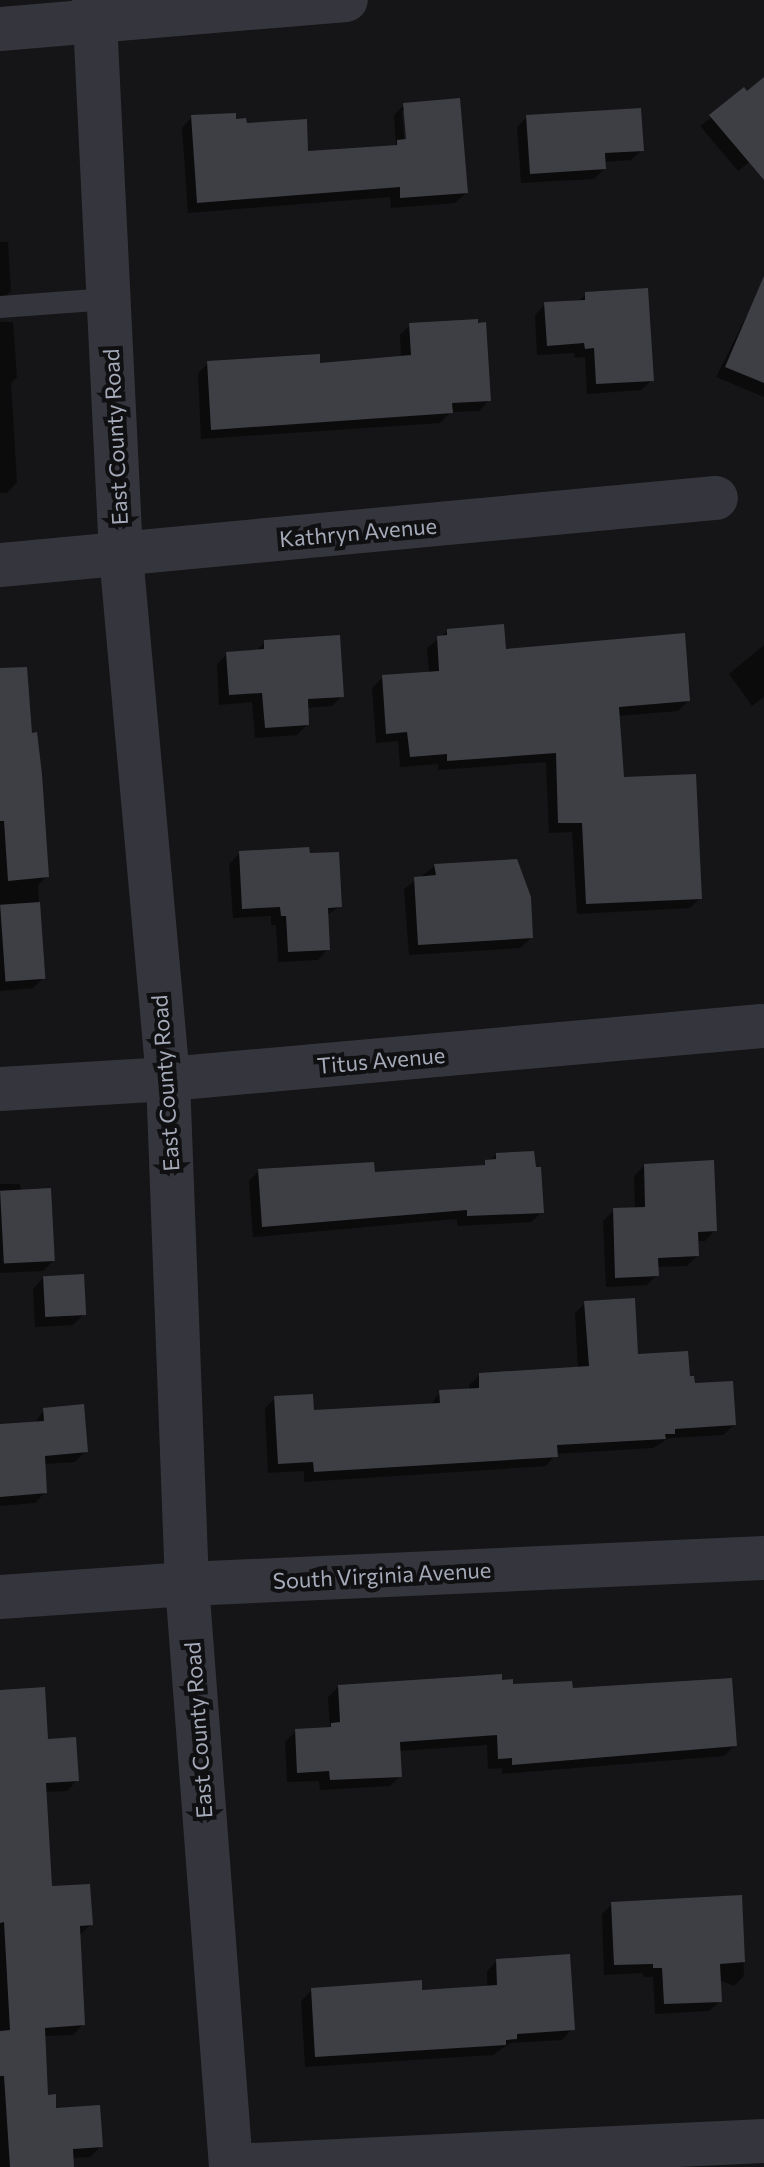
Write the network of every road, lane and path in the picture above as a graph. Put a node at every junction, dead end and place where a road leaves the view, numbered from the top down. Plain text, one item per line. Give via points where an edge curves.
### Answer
1 (346, 0) edge
2 (95, 11) edge
3 (0, 29) edge
4 (109, 299) junction
5 (0, 307) edge
6 (716, 498) dead end
7 (121, 555) junction
8 (0, 565) edge
9 (762, 1026) dead end
10 (168, 1079) junction
11 (0, 1089) edge
12 (764, 1558) edge
13 (187, 1584) junction
14 (0, 1597) edge
15 (764, 2141) edge
16 (231, 2167) edge

1 - 2 street
2 - 3 street
2 - 4 street, East County Road
4 - 5 lane
4 - 7 street, East County Road
6 - 7 street, Kathryn Avenue
7 - 8 street, Kathryn Avenue
7 - 10 street, East County Road
9 - 10 street, Titus Avenue
10 - 11 street, Titus Avenue
10 - 13 street, East County Road
12 - 13 street, South Virginia Avenue
13 - 14 street, South Virginia Avenue
13 - 16 street, East County Road
15 - 16 street

